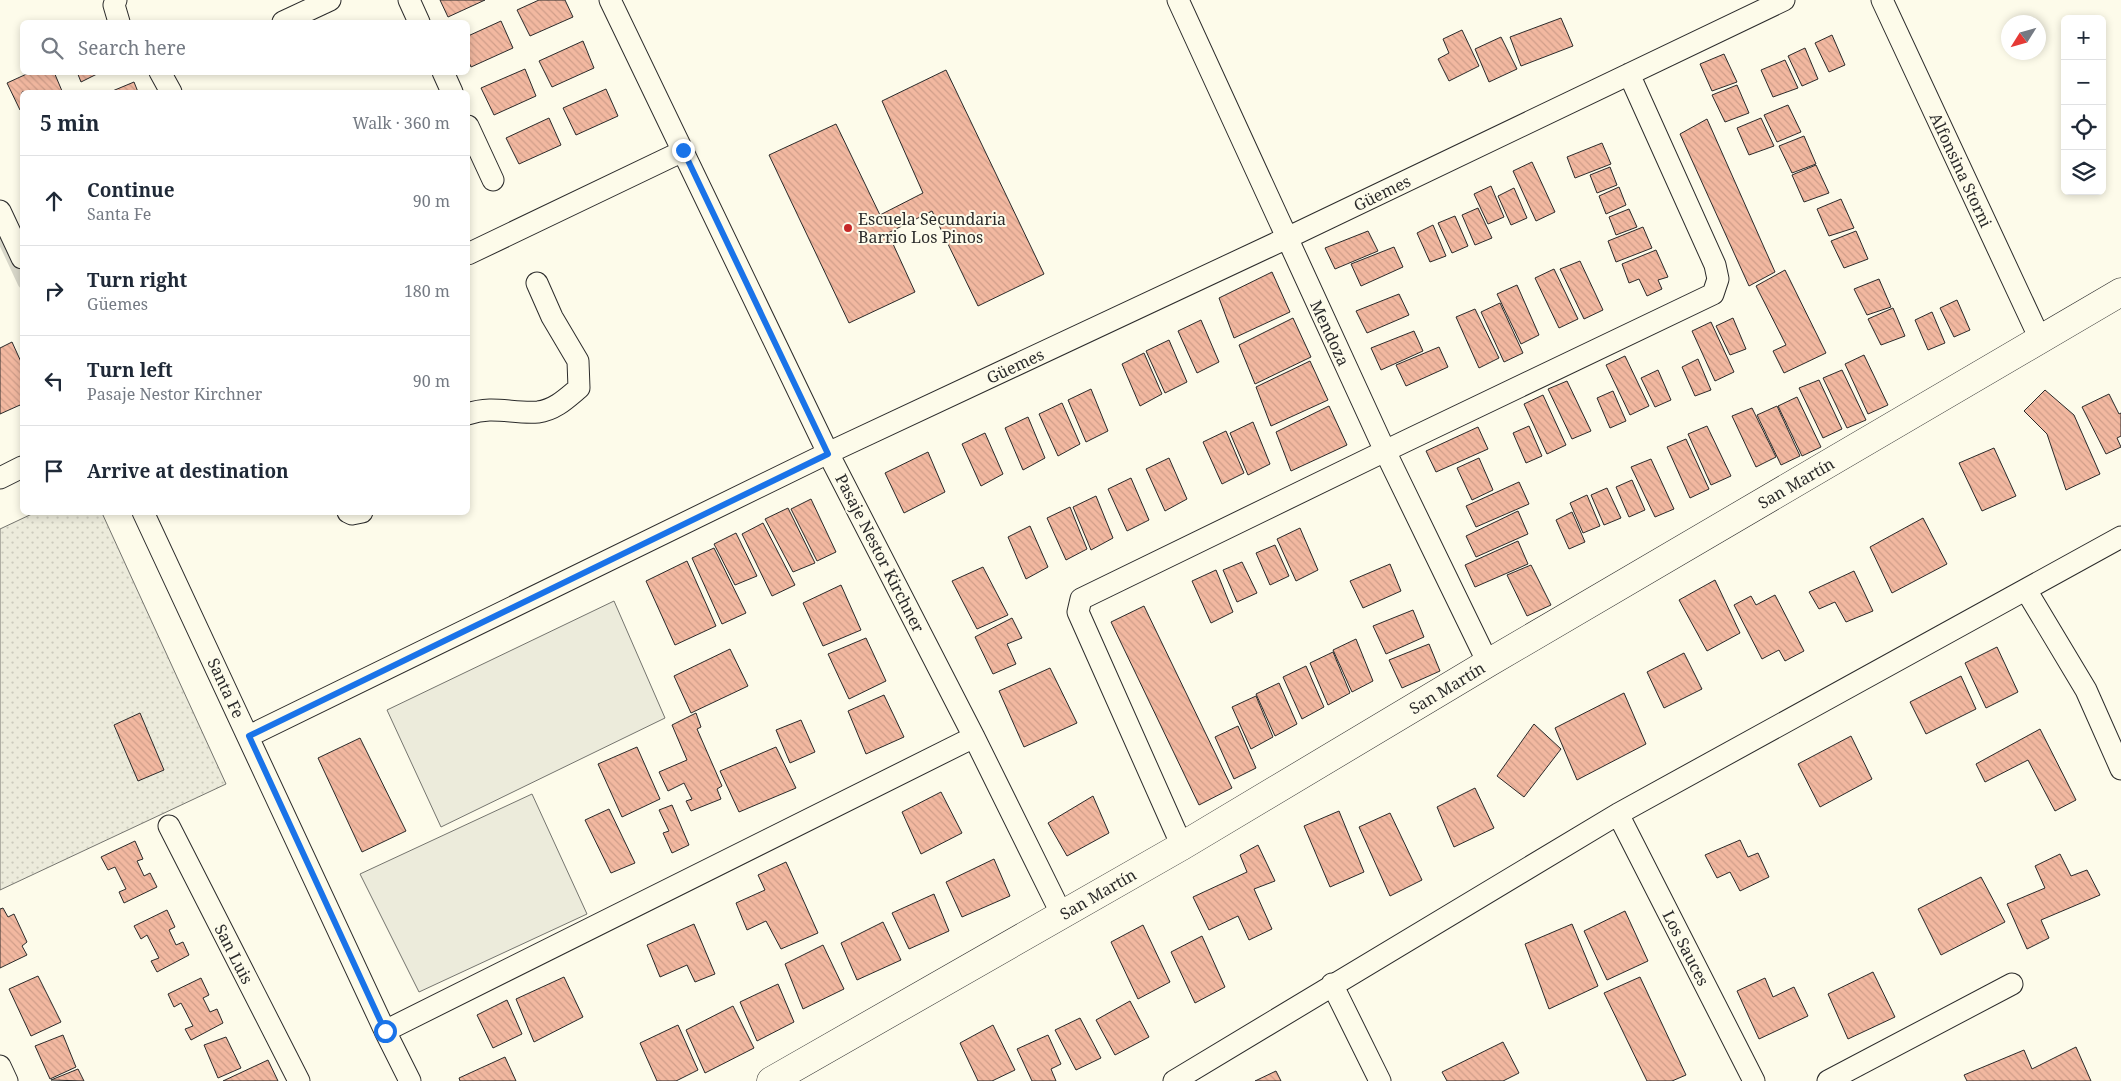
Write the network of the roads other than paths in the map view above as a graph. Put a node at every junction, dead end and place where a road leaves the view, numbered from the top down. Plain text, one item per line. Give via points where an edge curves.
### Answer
1 (116, 0) edge
2 (330, 0) edge
3 (409, 0) edge
4 (610, 0) edge
5 (1178, 0) edge
6 (1784, 0) edge
7 (1882, 0) edge
8 (118, 20) edge
9 (287, 20) edge
10 (418, 20) edge
11 (1628, 74) junction
12 (444, 75) edge
13 (451, 90) edge
14 (470, 130) edge
15 (683, 150) junction
16 (493, 180) dead end
17 (0, 210) edge
18 (1287, 238) junction
19 (470, 253) edge
20 (20, 254) edge
21 (537, 283) dead end
22 (2121, 292) edge
23 (2040, 339) junction
24 (470, 413) edge
25 (1385, 450) junction
26 (828, 454) junction
27 (20, 468) edge
28 (0, 478) edge
29 (144, 515) edge
30 (2121, 537) edge
31 (2026, 590) junction
32 (1488, 663) junction
33 (249, 736) junction
34 (974, 738) junction
35 (2121, 769) edge
36 (1618, 814) junction
37 (169, 826) dead end
38 (1182, 846) junction
39 (1062, 915) junction
40 (1332, 984) junction
41 (2012, 984) dead end
42 (385, 1031) junction
43 (0, 1066) edge
44 (7, 1081) edge
45 (299, 1081) edge
46 (410, 1081) edge
47 (771, 1081) edge
48 (1174, 1081) edge
49 (1380, 1081) edge
50 (1754, 1081) edge
51 (1828, 1081) edge

1 - 8 street
2 - 9 street
3 - 10 street
4 - 15 street, Pasaje Nestor Kirchner
5 - 18 street, Mendoza
6 - 11 street, Güemes
7 - 23 street, Alfonsina Storni
11 - 18 street, Güemes
11 - 25 street via 1715,265 1718,279 1713,294
12 - 13 street
14 - 16 street
15 - 19 street
15 - 26 street, Pasaje Nestor Kirchner
17 - 20 street
18 - 25 street, Mendoza
18 - 26 street, Güemes
21 - 24 street via 552,317 578,361 579,388 559,404 539,412 481,409
22 - 23 street, San Martín
23 - 32 street, San Martín
25 - 32 street, Mendoza
25 - 38 street via 1081,600 1078,612
26 - 33 street, Güemes
26 - 34 street, Pasaje Nestor Kirchner
27 - 28 street
29 - 33 street, Santa Fe
30 - 31 street
31 - 35 street via 2086,690
31 - 36 street
32 - 38 street, San Martín
33 - 42 street, Santa Fe
34 - 39 street, Pasaje Nestor Kirchner
34 - 42 street
36 - 40 street
36 - 50 street, Los Sauces
37 - 45 street, San Luis
38 - 39 street, San Martín
39 - 47 street, San Martín
40 - 48 street
40 - 49 street
41 - 51 street
42 - 46 street, Santa Fe
43 - 44 street

